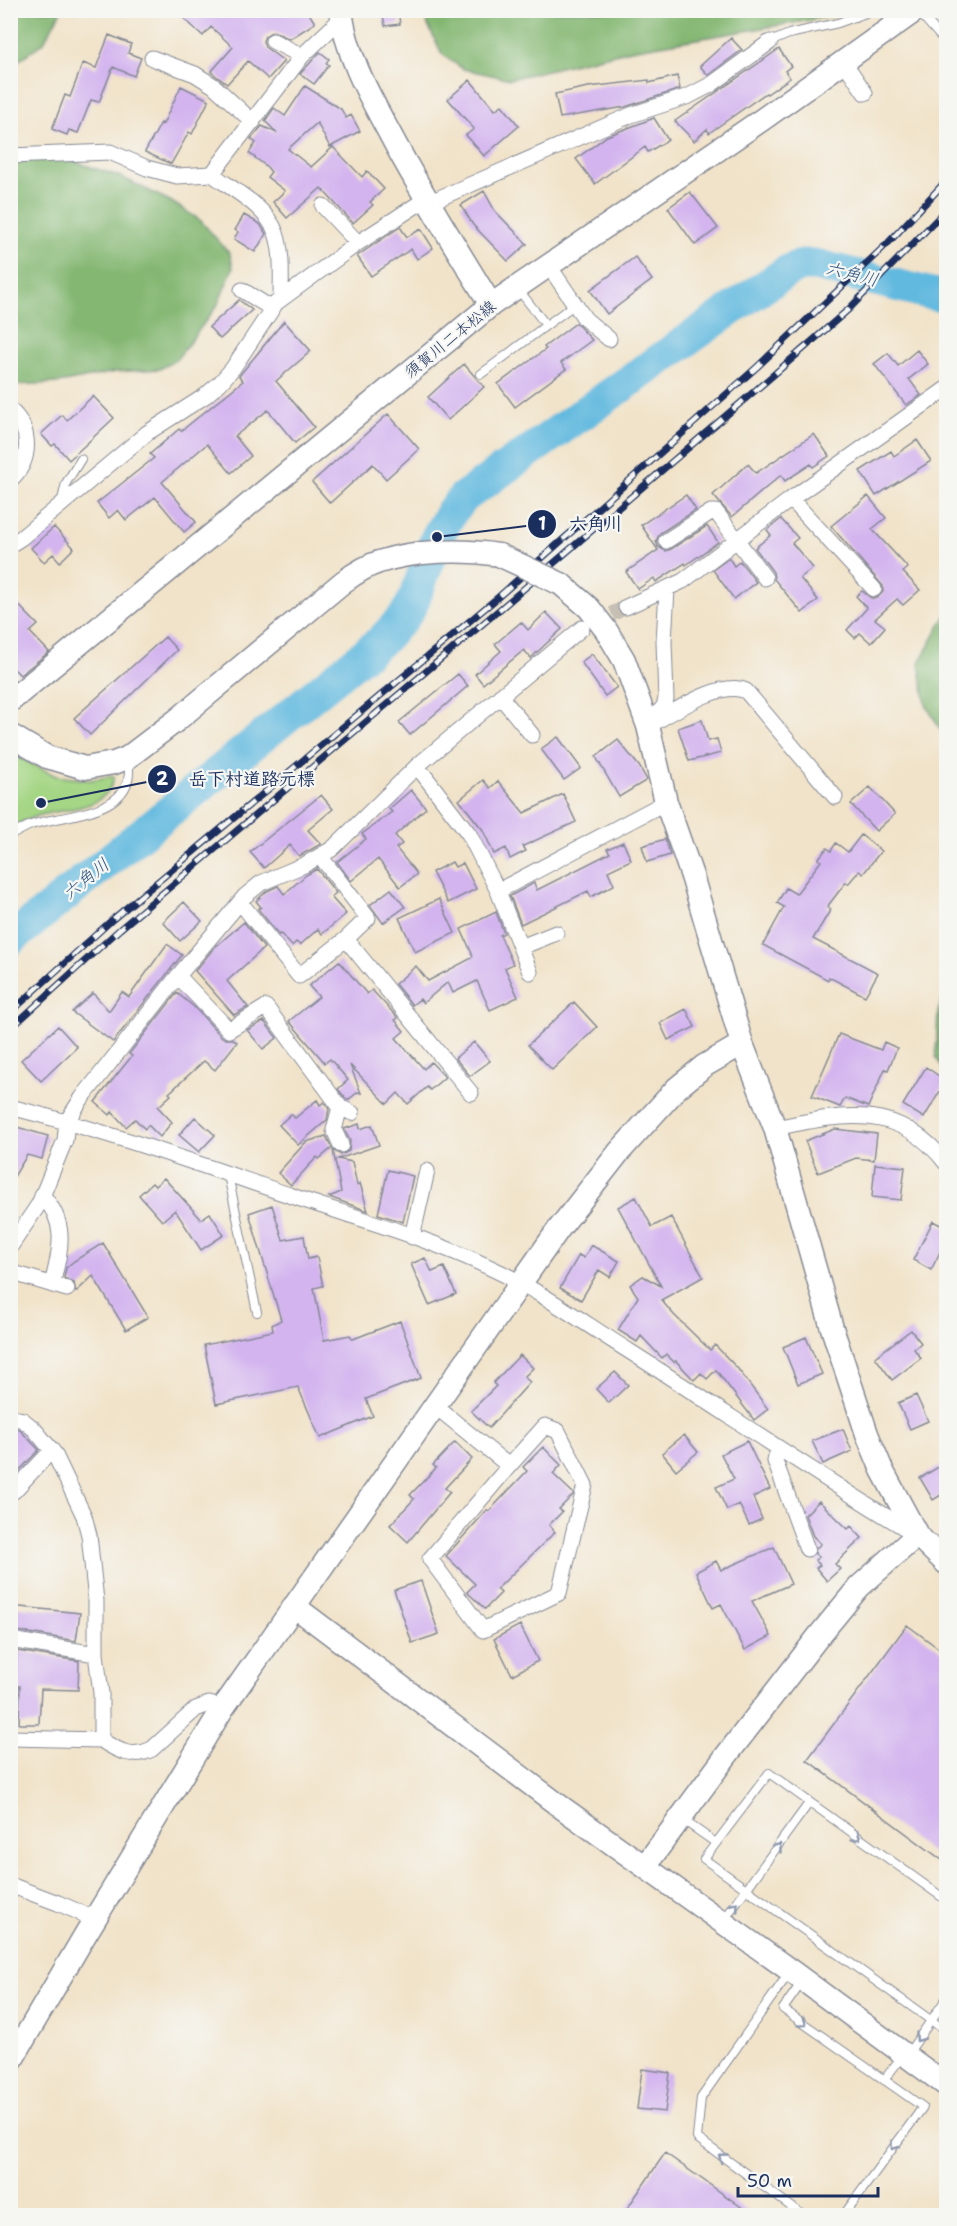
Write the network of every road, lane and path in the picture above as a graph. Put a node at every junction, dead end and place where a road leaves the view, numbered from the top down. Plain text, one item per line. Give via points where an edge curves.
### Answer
1 (874, 10) edge
2 (916, 10) edge
3 (341, 14) edge
4 (941, 37) dead end
5 (273, 41) dead end
6 (770, 42) joint
7 (302, 57) junction
8 (152, 58) dead end
9 (844, 62) junction
10 (865, 93) dead end
11 (252, 122) junction
12 (10, 156) edge
13 (212, 174) junction
14 (427, 201) junction
15 (323, 206) dead end
16 (358, 243) junction
17 (549, 266) junction
18 (517, 288) junction
19 (242, 290) dead end
20 (276, 303) junction
21 (575, 304) junction
22 (491, 305) junction
23 (546, 326) junction
24 (609, 339) dead end
25 (481, 374) dead end
26 (946, 389) edge
27 (10, 410) edge
28 (81, 459) dead end
29 (10, 480) edge
30 (791, 499) junction
31 (61, 504) junction
32 (738, 539) junction
33 (666, 541) dead end
34 (10, 545) edge
35 (765, 578) dead end
36 (874, 589) dead end
37 (667, 590) junction
38 (626, 608) tunnel mouth
39 (582, 628) tunnel mouth
40 (500, 696) junction
41 (10, 701) edge
42 (648, 726) junction
43 (10, 735) edge
44 (532, 735) dead end
45 (127, 758) junction
46 (417, 766) junction
47 (835, 797) dead end
48 (666, 802) junction
49 (10, 836) edge
50 (320, 856) junction
51 (498, 891) junction
52 (240, 902) junction
53 (556, 933) dead end
54 (346, 939) junction
55 (521, 947) junction
56 (530, 972) dead end
57 (178, 976) junction
58 (742, 1044) junction
59 (471, 1093) dead end
60 (10, 1107) edge
61 (67, 1121) junction
62 (775, 1128) junction
63 (340, 1145) dead end
64 (946, 1163) edge
65 (427, 1172) dead end
66 (228, 1175) junction
67 (42, 1195) junction
68 (412, 1237) junction
69 (10, 1247) edge
70 (10, 1272) edge
71 (521, 1284) junction
72 (52, 1285) junction
73 (67, 1289) dead end
74 (257, 1311) dead end
75 (435, 1406) junction
76 (10, 1417) edge
77 (778, 1449) junction
78 (52, 1450) junction
79 (509, 1466) junction
80 (14, 1491) dead end
81 (917, 1535) junction
82 (807, 1549) dead end
83 (946, 1563) edge
84 (294, 1606) junction
85 (10, 1640) edge
86 (96, 1654) junction
87 (223, 1708) junction
88 (10, 1738) edge
89 (101, 1740) junction
90 (809, 1803) junction
91 (681, 1818) junction
92 (716, 1843) junction
93 (645, 1866) junction
94 (10, 1885) edge
95 (747, 1890) junction
96 (946, 1899) edge
97 (95, 1919) junction
98 (723, 1922) junction
99 (797, 1976) junction
100 (946, 1999) edge
101 (932, 2021) junction
102 (946, 2031) edge
103 (905, 2055) junction
104 (10, 2063) edge
105 (884, 2080) junction
106 (946, 2085) edge
107 (804, 2216) edge
108 (843, 2216) edge

1 - 6 lane
2 - 4 lane
2 - 9 street, 須賀川二本松線
3 - 7 street
3 - 14 street via 363,84
5 - 7 street
6 - 14 street via 689,96 631,115
7 - 11 street
8 - 11 street via 195,74 214,86
9 - 10 street
9 - 17 street, 須賀川二本松線
11 - 13 street
12 - 13 street via 110,152 177,176
13 - 20 street via 255,205 276,233 280,255
14 - 16 street
14 - 22 street
15 - 16 street
16 - 20 street
17 - 18 street, 須賀川二本松線
17 - 21 street
18 - 22 street, 須賀川二本松線
18 - 23 lane
19 - 20 street
20 - 31 street via 220,383 147,433
21 - 23 lane
21 - 24 street via 585,319
22 - 41 street, 須賀川二本松線
23 - 25 lane
26 - 30 street
27 - 29 street via 22,422 27,443 21,470
28 - 31 lane via 66,483
30 - 32 street
30 - 36 street
31 - 34 street
32 - 33 street via 716,512 711,512
32 - 35 street
32 - 37 street
37 - 38 street
37 - 42 street via 666,699
39 - 40 street
40 - 44 street
40 - 46 street
42 - 45 street, bridge via 624,660 589,608 561,584 499,555 451,551 379,562 343,582
42 - 47 street via 706,694 740,688
42 - 48 street
43 - 45 street via 47,757 85,768
45 - 49 lane via 130,771 122,791 100,808 31,825
46 - 50 street via 341,841
46 - 51 street via 469,834
48 - 51 street
48 - 58 street via 693,876
50 - 52 street via 261,883
50 - 54 street via 368,918
51 - 55 street
52 - 54 street via 299,976
52 - 57 street
53 - 55 street
54 - 59 street
55 - 56 street
57 - 61 street
57 - 63 street via 229,1030 266,1007 346,1110 334,1130
58 - 62 street
58 - 71 street via 704,1066 645,1122 601,1174
60 - 61 street
61 - 66 street
61 - 67 street via 66,1140
62 - 64 street via 827,1118 895,1122 915,1132
62 - 81 street via 867,1434
65 - 68 street
66 - 68 street
66 - 74 lane
67 - 69 street
67 - 72 street via 51,1205 60,1231 61,1246
68 - 71 street via 490,1267
70 - 72 street
71 - 75 street
71 - 77 street
72 - 73 street
75 - 79 street
75 - 84 street
76 - 78 street via 34,1429
77 - 81 street
77 - 82 street via 775,1461
78 - 80 street
78 - 86 street via 89,1535 96,1601
79 - 79 street via 430,1558 483,1630 559,1593 585,1485 558,1431 545,1426
81 - 83 street
81 - 91 street via 859,1587
84 - 87 street
84 - 93 street
85 - 86 street
86 - 89 street
87 - 89 street via 209,1704 196,1708 146,1752 127,1754
87 - 97 street
88 - 89 street
90 - 92 lane via 769,1773
95 -> 90 lane
90 -> 96 lane
91 - 92 lane
91 - 93 street
92 - 95 lane via 704,1859
93 - 98 street
94 - 97 street
98 -> 95 lane
95 - 101 lane
97 - 104 street
98 - 99 street
99 - 103 street
99 -> 105 lane via 783,2009
107 -> 99 lane via 697,2138 701,2098
100 - 101 lane
101 - 102 lane
101 -> 103 lane
103 - 105 lane
103 - 106 street
105 -> 108 lane via 923,2107

